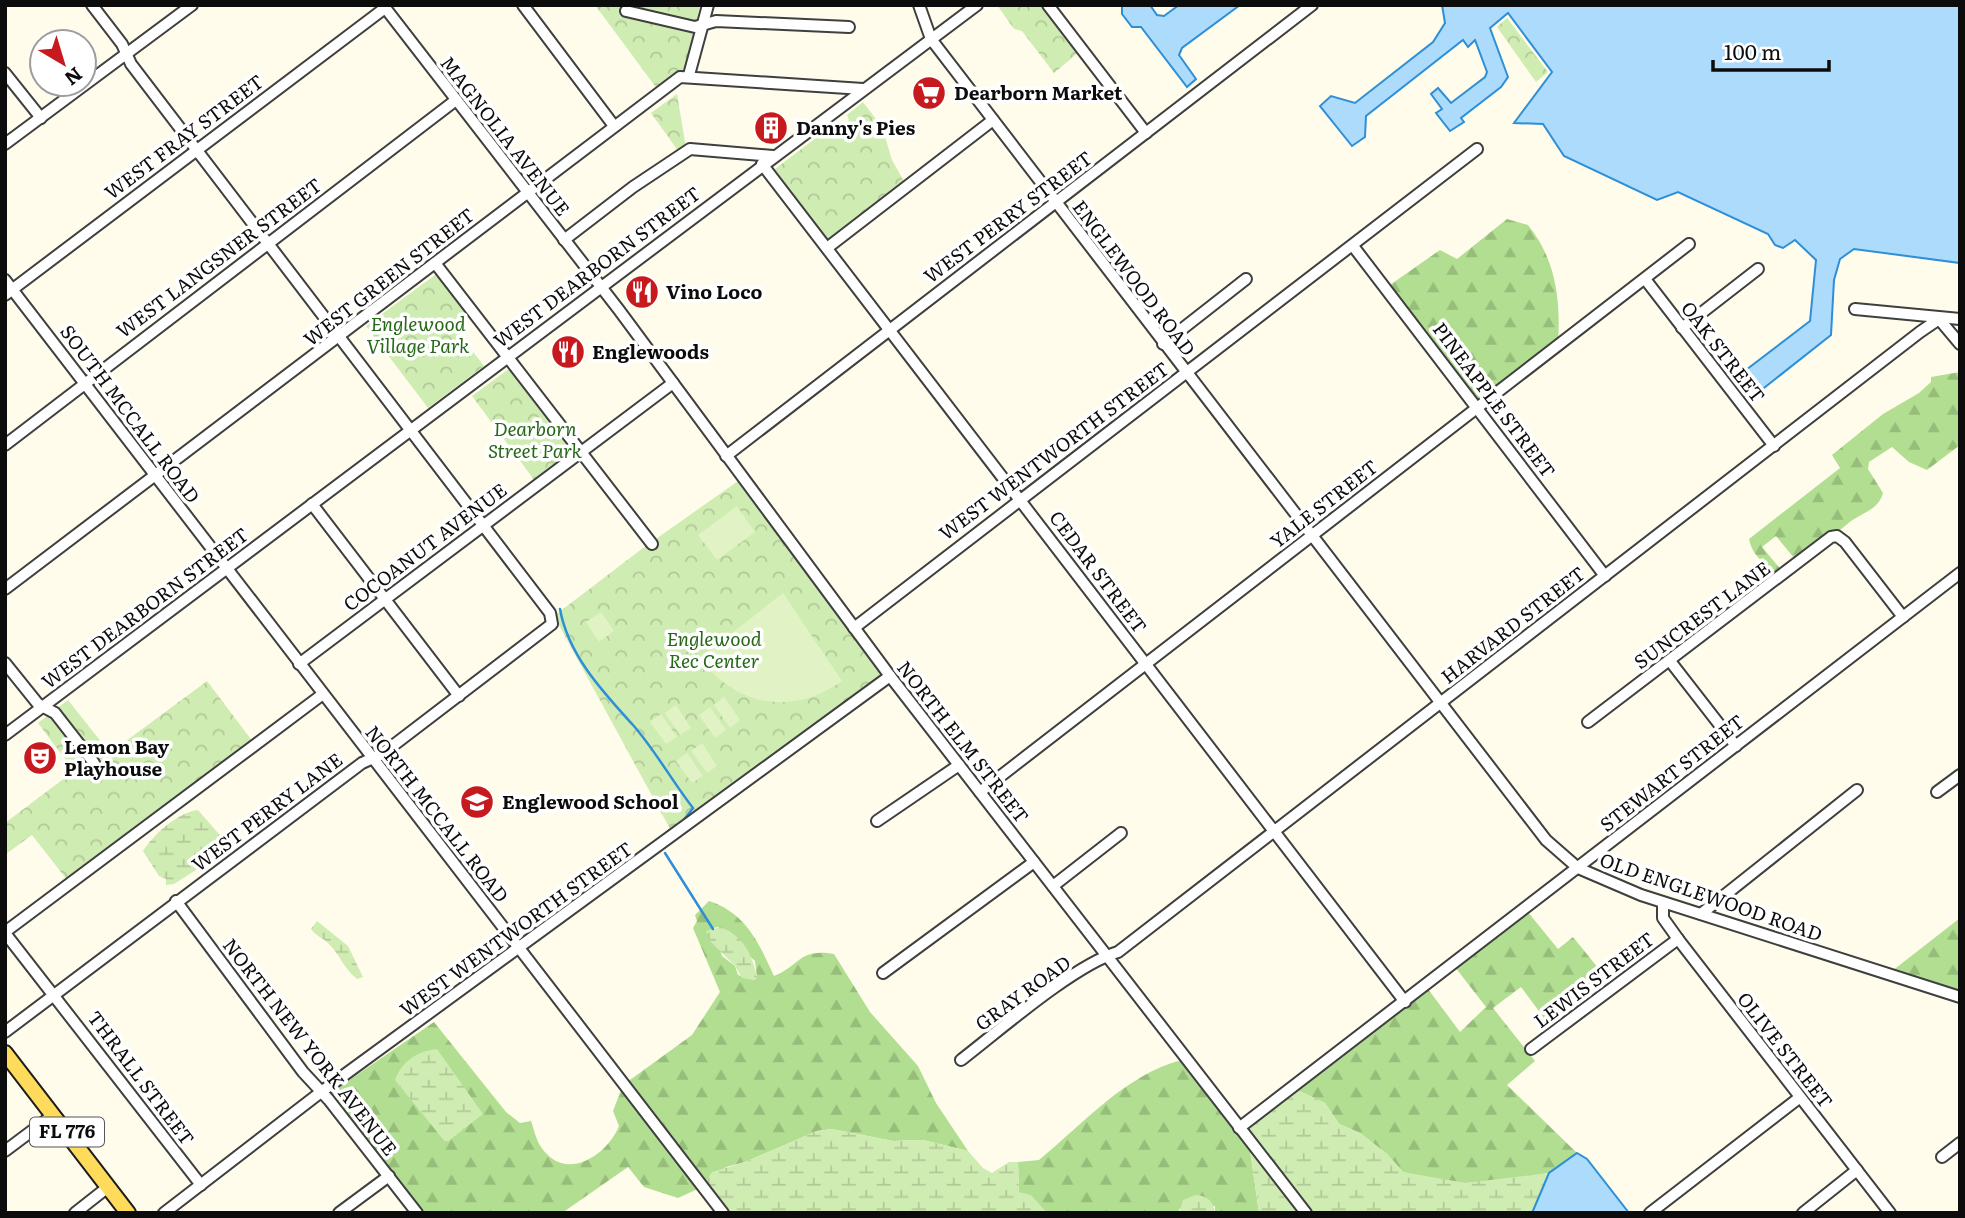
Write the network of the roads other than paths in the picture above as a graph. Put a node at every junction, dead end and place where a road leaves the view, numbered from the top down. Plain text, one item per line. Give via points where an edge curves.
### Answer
1 (92, 5) edge
2 (192, 5) edge
3 (523, 5) edge
4 (708, 5) edge
5 (919, 5) edge
6 (977, 5) edge
7 (1048, 5) edge
8 (1312, 5) edge
9 (384, 6) edge
10 (626, 10) dead end
11 (702, 23) junction
12 (849, 27) dead end
13 (931, 38) junction
14 (126, 54) junction
15 (5, 73) edge
16 (689, 75) junction
17 (863, 89) junction
18 (456, 100) junction
19 (41, 118) junction
20 (993, 120) junction
21 (614, 126) junction
22 (1146, 133) junction
23 (5, 144) edge
24 (197, 149) junction
25 (1476, 149) dead end
26 (773, 156) junction
27 (762, 164) junction
28 (527, 193) junction
29 (1055, 203) junction
30 (564, 240) junction
31 (267, 243) junction
32 (1689, 244) dead end
33 (1353, 246) junction
34 (827, 248) junction
35 (435, 262) junction
36 (1758, 269) dead end
37 (1246, 279) dead end
38 (1645, 279) junction
39 (600, 287) junction
40 (8, 288) edge
41 (1855, 309) dead end
42 (1939, 319) junction
43 (1960, 320) edge
44 (1682, 328) junction
45 (890, 330) junction
46 (339, 337) junction
47 (1163, 344) junction
48 (1960, 344) edge
49 (509, 356) junction
50 (1185, 373) junction
51 (673, 383) junction
52 (85, 384) junction
53 (1478, 407) junction
54 (410, 431) junction
55 (5, 445) edge
56 (1774, 446) junction
57 (581, 451) junction
58 (726, 456) junction
59 (156, 476) junction
60 (1020, 499) junction
61 (312, 504) junction
62 (483, 525) junction
63 (1311, 537) junction
64 (652, 544) dead end
65 (226, 569) junction
66 (1960, 573) edge
67 (1605, 576) junction
68 (5, 589) edge
69 (384, 599) junction
70 (1903, 617) junction
71 (854, 628) junction
72 (1670, 661) junction
73 (5, 663) edge
74 (299, 664) junction
75 (1146, 664) junction
76 (890, 676) junction
77 (323, 694) junction
78 (459, 696) junction
79 (1439, 703) junction
80 (44, 706) junction
81 (1588, 722) dead end
82 (5, 735) edge
83 (1736, 746) junction
84 (371, 759) junction
85 (94, 763) dead end
86 (959, 765) junction
87 (1960, 775) edge
88 (1857, 790) dead end
89 (980, 792) junction
90 (1937, 792) dead end
91 (877, 821) dead end
92 (1273, 831) junction
93 (1121, 833) dead end
94 (1034, 862) junction
95 (1578, 868) junction
96 (1053, 886) junction
97 (176, 901) junction
98 (1663, 903) junction
99 (1701, 914) junction
100 (5, 933) edge
101 (1678, 939) junction
102 (520, 948) junction
103 (1106, 956) junction
104 (883, 973) dead end
105 (53, 993) junction
106 (1960, 998) edge
107 (1405, 1002) junction
108 (5, 1032) edge
109 (1531, 1049) dead end
110 (5, 1053) edge
111 (961, 1060) dead end
112 (321, 1093) junction
113 (1799, 1098) junction
114 (53, 1115) junction
115 (1239, 1128) junction
116 (1960, 1143) edge
117 (5, 1151) edge
118 (1941, 1157) dead end
119 (1857, 1170) junction
120 (389, 1176) junction
121 (201, 1185) junction
122 (108, 1187) junction
123 (75, 1213) edge
124 (128, 1213) edge
125 (164, 1213) edge
126 (338, 1213) edge
127 (417, 1213) edge
128 (723, 1213) edge
129 (1306, 1213) edge
130 (1650, 1213) edge
131 (1803, 1213) edge
132 (1891, 1213) edge

1 - 14 street
2 - 14 street
3 - 21 street
4 - 11 street
5 - 13 street, ENGLEWOOD ROAD
6 - 13 street, WEST DEARBORN STREET
7 - 22 street
8 - 22 street, WEST PERRY STREET
9 - 18 street, MAGNOLIA AVENUE
9 - 24 street, WEST FRAY STREET
10 - 11 street via 695,27
11 - 12 street
11 - 16 street
13 - 17 street, WEST DEARBORN STREET
13 - 20 street, ENGLEWOOD ROAD
14 - 19 street
14 - 24 street
15 - 19 street
16 - 17 street
16 - 21 street, WEST GREEN STREET
17 - 26 street, WEST DEARBORN STREET
18 - 28 street, MAGNOLIA AVENUE
18 - 31 street, WEST LANGSNER STREET
19 - 23 street
20 - 29 street, ENGLEWOOD ROAD
20 - 34 street
21 - 28 street, WEST GREEN STREET
22 - 29 street, WEST PERRY STREET
24 - 31 street
24 - 40 street, WEST FRAY STREET
25 - 33 street, WEST WENTWORTH STREET
26 - 27 street, WEST DEARBORN STREET
26 - 30 street via 690,149
27 - 34 street, CEDAR STREET
27 - 39 street, WEST DEARBORN STREET
28 - 30 street, MAGNOLIA AVENUE
28 - 35 street, WEST GREEN STREET
29 - 45 street, WEST PERRY STREET
29 - 47 street, ENGLEWOOD ROAD
30 - 39 street, MAGNOLIA AVENUE
31 - 46 street
31 - 52 street, WEST LANGSNER STREET
32 - 38 street, YALE STREET
33 - 50 street, WEST WENTWORTH STREET
33 - 53 street, PINEAPPLE STREET
34 - 45 street, CEDAR STREET
35 - 46 street, WEST GREEN STREET
35 - 49 street
36 - 44 street
37 - 47 street
38 - 44 street, OAK STREET
38 - 53 street, YALE STREET
39 - 49 street, WEST DEARBORN STREET
39 - 51 street, NORTH ELM STREET
40 - 52 street, SOUTH MCCALL ROAD
41 - 42 street
42 - 43 street
42 - 48 street
42 - 56 street, HARVARD STREET
44 - 56 street, OAK STREET
45 - 58 street, WEST PERRY STREET
45 - 60 street, CEDAR STREET
46 - 54 street
46 - 59 street, WEST GREEN STREET
47 - 50 street, ENGLEWOOD ROAD
49 - 54 street, WEST DEARBORN STREET
49 - 57 street
50 - 60 street, WEST WENTWORTH STREET
50 - 63 street, ENGLEWOOD ROAD
51 - 57 street, COCOANUT AVENUE
51 - 58 street, NORTH ELM STREET
52 - 55 street, WEST LANGSNER STREET
52 - 59 street, SOUTH MCCALL ROAD
53 - 63 street, YALE STREET
53 - 67 street, PINEAPPLE STREET
54 - 61 street, WEST DEARBORN STREET
54 - 62 street
56 - 67 street, HARVARD STREET
57 - 62 street, COCOANUT AVENUE
57 - 64 street
58 - 71 street, NORTH ELM STREET
59 - 65 street, SOUTH MCCALL ROAD
59 - 68 street, WEST GREEN STREET
60 - 71 street, WEST WENTWORTH STREET
60 - 75 street, CEDAR STREET
61 - 65 street, WEST DEARBORN STREET
61 - 69 street
62 - 69 street, COCOANUT AVENUE
62 - 78 street, WEST PERRY LANE via 550,613 552,624
63 - 75 street, YALE STREET
63 - 79 street, OLD ENGLEWOOD ROAD
65 - 74 street, NORTH MCCALL ROAD
65 - 80 street, WEST DEARBORN STREET
66 - 70 street, STEWART STREET
67 - 79 street, HARVARD STREET
69 - 74 street, COCOANUT AVENUE
69 - 78 street
70 - 72 street, SUNCREST LANE via 1844,542 1831,537
70 - 83 street, STEWART STREET
71 - 76 street, NORTH ELM STREET
72 - 81 street, SUNCREST LANE
72 - 83 street
73 - 80 street via 32,698
74 - 77 street, NORTH MCCALL ROAD
75 - 89 street, YALE STREET
75 - 92 street, CEDAR STREET
76 - 86 street, NORTH ELM STREET
76 - 102 street, WEST WENTWORTH STREET
77 - 84 street, NORTH MCCALL ROAD
77 - 100 street
78 - 84 street, WEST PERRY LANE
79 - 92 street, HARVARD STREET
79 - 95 street, OLD ENGLEWOOD ROAD via 1533,827
80 - 82 street, WEST DEARBORN STREET
80 - 85 street via 55,713
83 - 95 street, STEWART STREET
84 - 97 street, WEST PERRY LANE
84 - 102 street, NORTH MCCALL ROAD
86 - 89 street, NORTH ELM STREET
86 - 91 street
87 - 90 street
88 - 99 street
89 - 94 street, NORTH ELM STREET
92 - 103 street, HARVARD STREET via 1118,953
92 - 107 street, CEDAR STREET
93 - 96 street
94 - 96 street, NORTH ELM STREET
94 - 104 street
95 - 98 street, OLD ENGLEWOOD ROAD
95 - 107 street, STEWART STREET
96 - 103 street, NORTH ELM STREET
97 - 105 street, WEST PERRY LANE
97 - 112 street, NORTH NEW YORK AVENUE
98 - 99 street, OLD ENGLEWOOD ROAD
98 - 101 street, OLIVE STREET via 1663,918
99 - 106 street, OLD ENGLEWOOD ROAD
100 - 105 street, THRALL STREET
101 - 109 street, LEWIS STREET
101 - 113 street, OLIVE STREET
102 - 112 street, WEST WENTWORTH STREET
102 - 128 street, NORTH MCCALL ROAD
103 - 111 street, GRAY ROAD
103 - 115 street, NORTH ELM STREET
105 - 108 street, WEST PERRY LANE
105 - 121 street, THRALL STREET
107 - 115 street, STEWART STREET
110 - 114 main road, FL 776
112 - 120 street, NORTH NEW YORK AVENUE
112 - 121 street, WEST WENTWORTH STREET
113 - 119 street, OLIVE STREET
113 - 130 street
114 - 117 street
114 - 122 main road, FL 776
115 - 129 street, NORTH ELM STREET
116 - 118 street
119 - 131 street
119 - 132 street, OLIVE STREET
120 - 126 street
120 - 127 street, NORTH NEW YORK AVENUE
121 - 125 street, WEST WENTWORTH STREET
122 - 123 street
122 - 124 main road, FL 776

